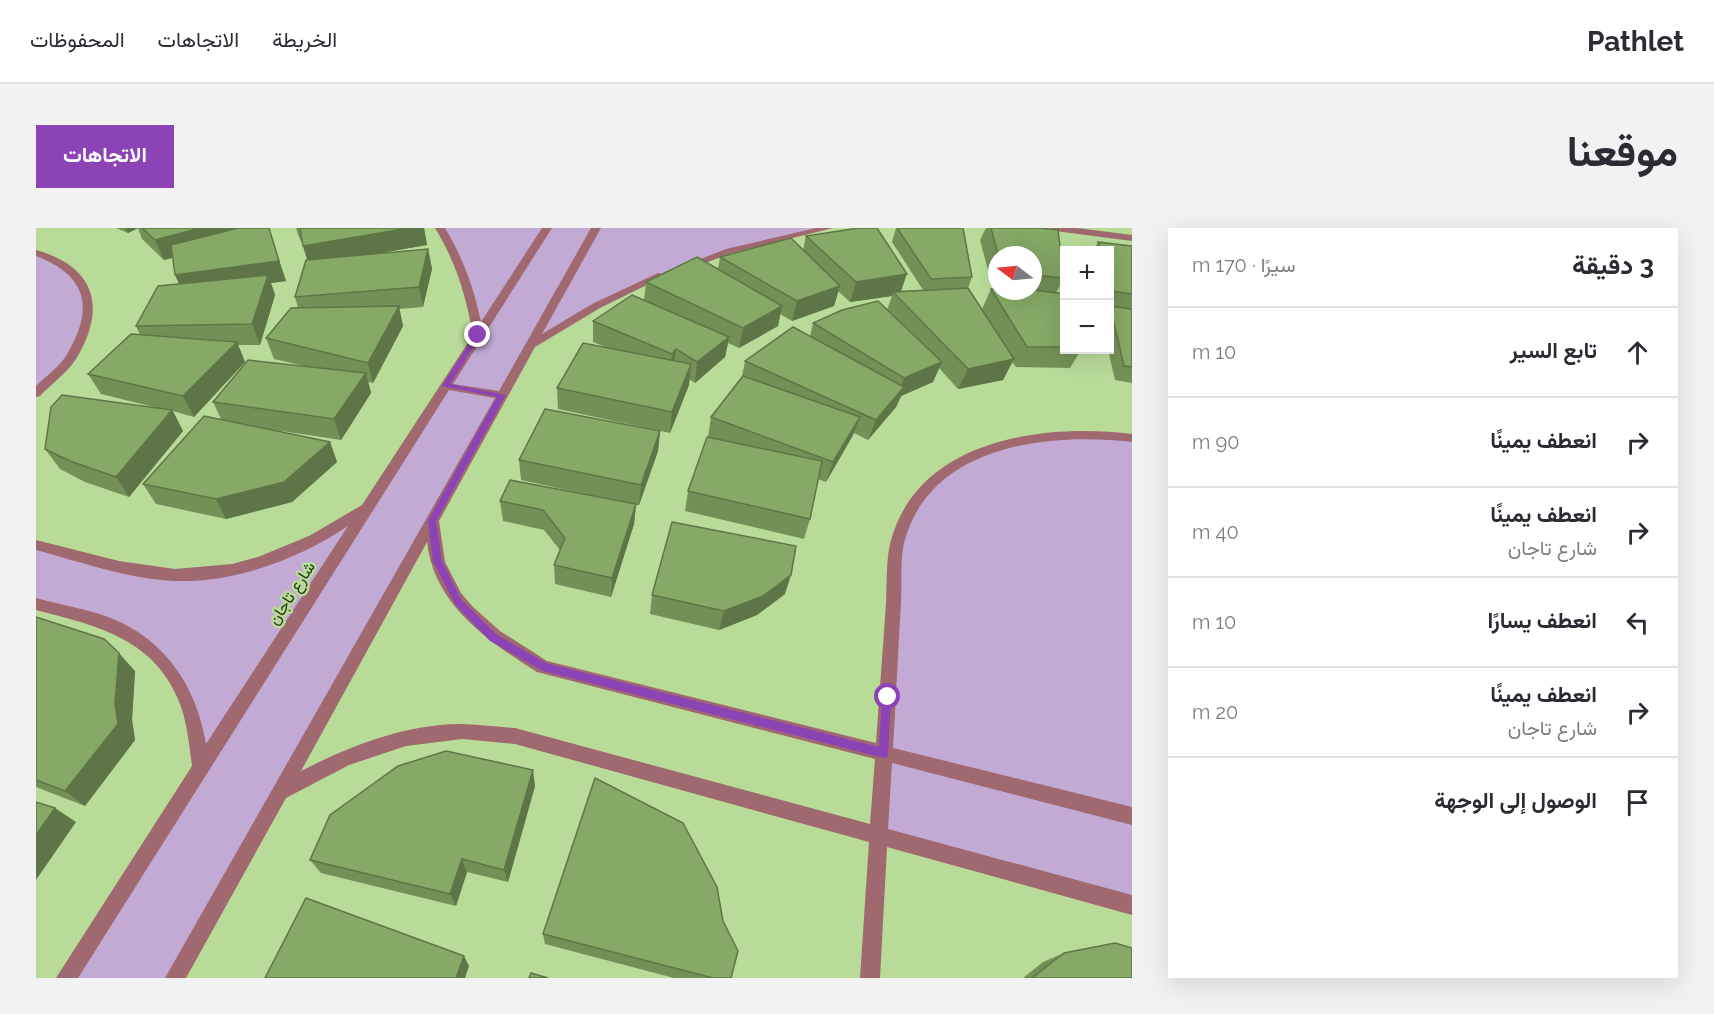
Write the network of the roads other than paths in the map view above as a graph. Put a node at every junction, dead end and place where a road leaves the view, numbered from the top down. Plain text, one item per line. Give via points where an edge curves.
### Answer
1 (441, 228) edge
2 (547, 228) edge
3 (596, 228) edge
4 (828, 228) edge
5 (1055, 228) edge
6 (1132, 238) edge
7 (36, 253) edge
8 (478, 335) junction
9 (530, 346) junction
10 (446, 386) junction
11 (36, 393) edge
12 (502, 395) junction
13 (1132, 438) edge
14 (369, 505) junction
15 (432, 521) junction
16 (36, 545) edge
17 (36, 604) edge
18 (884, 753) junction
19 (201, 767) junction
20 (279, 792) junction
21 (1132, 816) edge
22 (879, 836) junction
23 (1132, 905) edge
24 (66, 978) edge
25 (175, 978) edge
26 (870, 978) edge

1 - 8 street via 471,290
2 - 8 street, شارع تاجان
3 - 9 street
4 - 9 street via 729,251 662,275 596,306
5 - 6 street
7 - 11 street via 60,262 85,286 89,319 70,359
8 - 10 street, شارع تاجان
9 - 12 street
10 - 12 street
10 - 14 street, شارع تاجان
12 - 15 street
13 - 18 street via 1047,435 994,447 949,468 916,501 897,544
14 - 16 street via 335,530 293,551 245,566 196,574 149,573
14 - 19 street, شارع تاجان
15 - 18 street via 438,561 458,602 494,638 543,667
15 - 20 street
17 - 19 street via 106,623 137,640 163,662 183,691 195,726
18 - 21 street
18 - 22 street
19 - 24 street, شارع تاجان
20 - 22 street via 337,759 397,739 457,732 515,736
20 - 25 street
22 - 23 street
22 - 26 street

